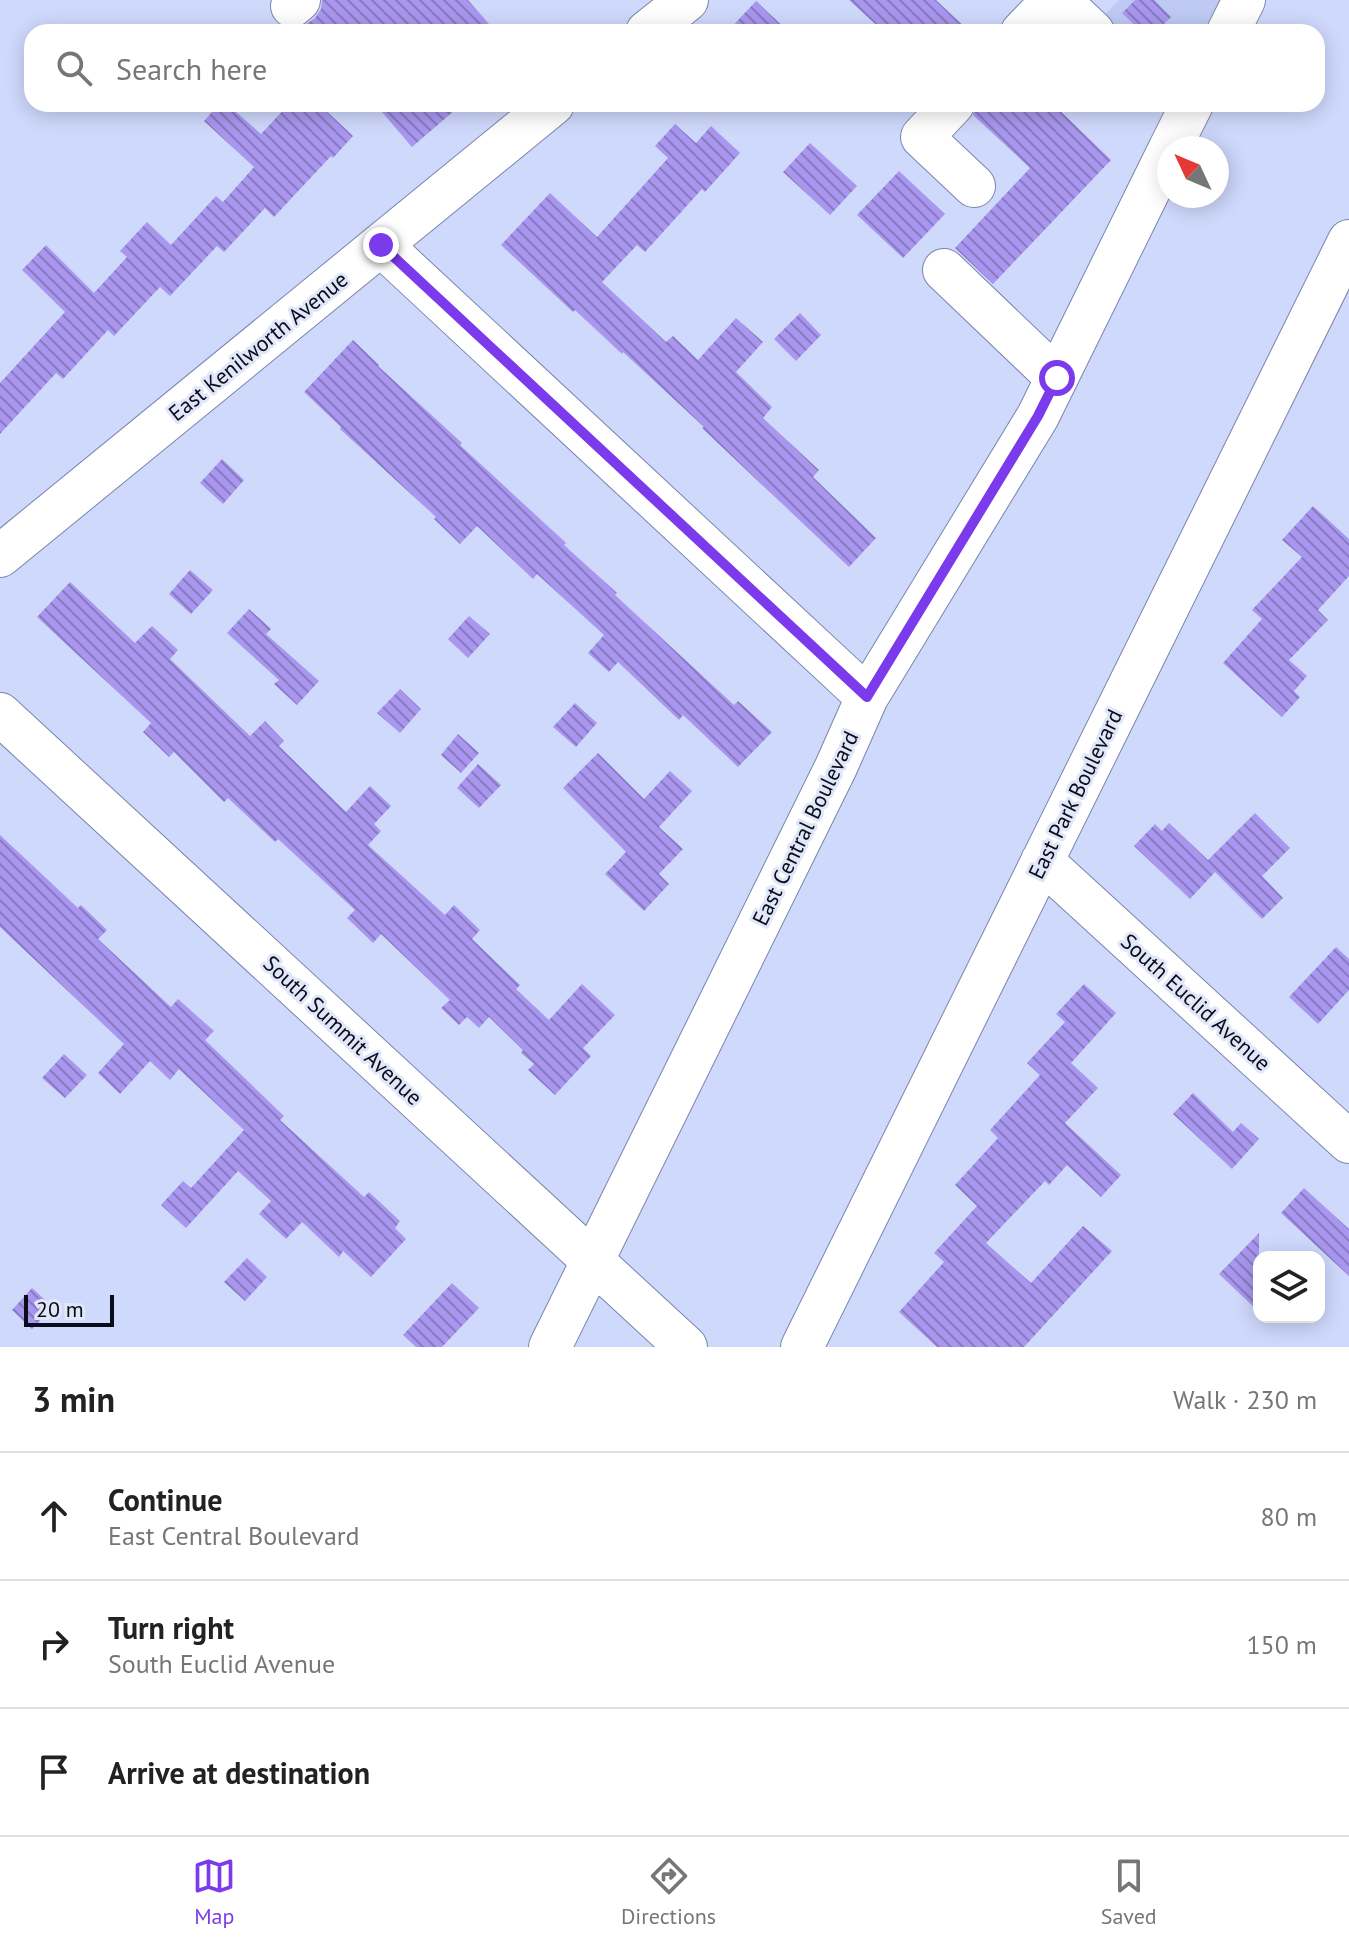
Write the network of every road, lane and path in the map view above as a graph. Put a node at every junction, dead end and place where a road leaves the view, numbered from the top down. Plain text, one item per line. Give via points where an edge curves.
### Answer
1 (687, 0) edge
2 (1053, 0) edge
3 (1059, 0) edge
4 (1244, 0) edge
5 (657, 24) edge
6 (1030, 24) edge
7 (1084, 24) edge
8 (1232, 24) edge
9 (543, 112) edge
10 (945, 112) edge
11 (1177, 125) edge
12 (974, 186) dead end
13 (1349, 241) edge
14 (381, 245) junction
15 (944, 270) dead end
16 (1057, 378) junction
17 (0, 556) edge
18 (867, 697) junction
19 (0, 714) edge
20 (1042, 861) junction
21 (1349, 1142) edge
22 (593, 1260) junction
23 (550, 1347) edge
24 (686, 1347) edge
25 (802, 1347) edge

1 - 5 street
2 - 6 street
3 - 7 street
4 - 8 street
9 - 14 street, East Kenilworth Avenue
10 - 12 street via 922,137
11 - 16 street, East Central Boulevard
13 - 20 street, East Park Boulevard
14 - 17 street, East Kenilworth Avenue
14 - 18 street
15 - 16 street
16 - 18 street, East Central Boulevard
18 - 22 street, East Central Boulevard
19 - 22 street, South Summit Avenue
20 - 21 street, South Euclid Avenue
20 - 25 street, East Park Boulevard
22 - 23 street, East Central Boulevard
22 - 24 street, South Summit Avenue

